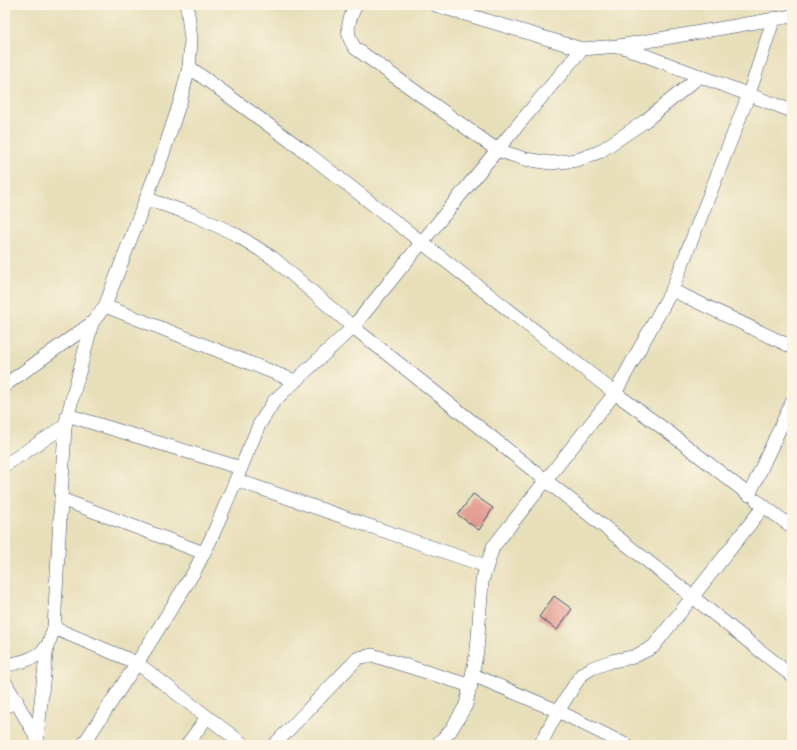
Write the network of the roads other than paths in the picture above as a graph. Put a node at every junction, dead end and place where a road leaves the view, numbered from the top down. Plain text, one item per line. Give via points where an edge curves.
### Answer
1 (187, 5) edge
2 (356, 5) edge
3 (435, 5) edge
4 (792, 16) edge
5 (774, 18) junction
6 (620, 46) junction
7 (582, 49) junction
8 (189, 67) junction
9 (700, 76) junction
10 (749, 94) junction
11 (792, 111) edge
12 (496, 150) junction
13 (146, 199) junction
14 (423, 242) junction
15 (672, 290) junction
16 (105, 306) junction
17 (92, 323) junction
18 (353, 327) junction
19 (792, 347) edge
20 (295, 381) junction
21 (5, 385) edge
22 (615, 394) junction
23 (792, 402) edge
24 (66, 420) junction
25 (5, 465) edge
26 (241, 468) junction
27 (236, 480) junction
28 (545, 481) junction
29 (749, 496) junction
30 (61, 500) junction
31 (764, 506) junction
32 (792, 527) edge
33 (204, 553) junction
34 (486, 566) junction
35 (693, 597) junction
36 (54, 628) junction
37 (47, 646) junction
38 (137, 663) junction
39 (5, 665) edge
40 (792, 676) edge
41 (472, 681) junction
42 (5, 682) edge
43 (17, 701) junction
44 (5, 707) edge
45 (558, 710) junction
46 (207, 717) junction
47 (38, 742) edge
48 (83, 745) edge
49 (187, 745) edge
50 (244, 745) edge
51 (274, 745) edge
52 (437, 745) edge
53 (540, 745) edge
54 (626, 745) edge

1 - 8 street via 191,40
2 - 12 street via 349,19 347,32 355,48
3 - 7 street
4 - 5 street
5 - 6 street
5 - 10 street
6 - 7 street
6 - 9 street
7 - 12 street
8 - 13 street via 163,154
8 - 14 street
9 - 10 street
9 - 12 street via 645,121 599,152 577,160 551,163 525,159
10 - 11 street
10 - 15 street
12 - 14 street
13 - 16 street
13 - 18 street via 194,215 235,234 273,258
14 - 18 street
14 - 22 street
15 - 19 street
15 - 22 street
16 - 17 street
16 - 20 street
17 - 21 street
17 - 24 street
18 - 20 street
18 - 28 street
20 - 26 street via 274,400 259,425
22 - 28 street
22 - 29 street via 672,434
23 - 29 street
24 - 25 street
24 - 26 street
24 - 30 street
26 - 27 street
27 - 33 street
27 - 34 street
28 - 34 street via 493,547
28 - 35 street
29 - 31 street
30 - 33 street
30 - 36 street
31 - 32 street
31 - 35 street
33 - 38 street
34 - 41 street via 482,581
35 - 40 street
35 - 45 street via 653,647 633,657 592,668 581,675
36 - 37 street
36 - 38 street
37 - 39 street via 34,657
37 - 47 street
38 - 46 street
38 - 48 street
41 - 45 street
41 - 51 street via 372,655 358,658
41 - 52 street via 466,705 451,730
42 - 43 street
43 - 44 street
43 - 47 street
45 - 53 street
45 - 54 street
46 - 49 street
46 - 50 street

